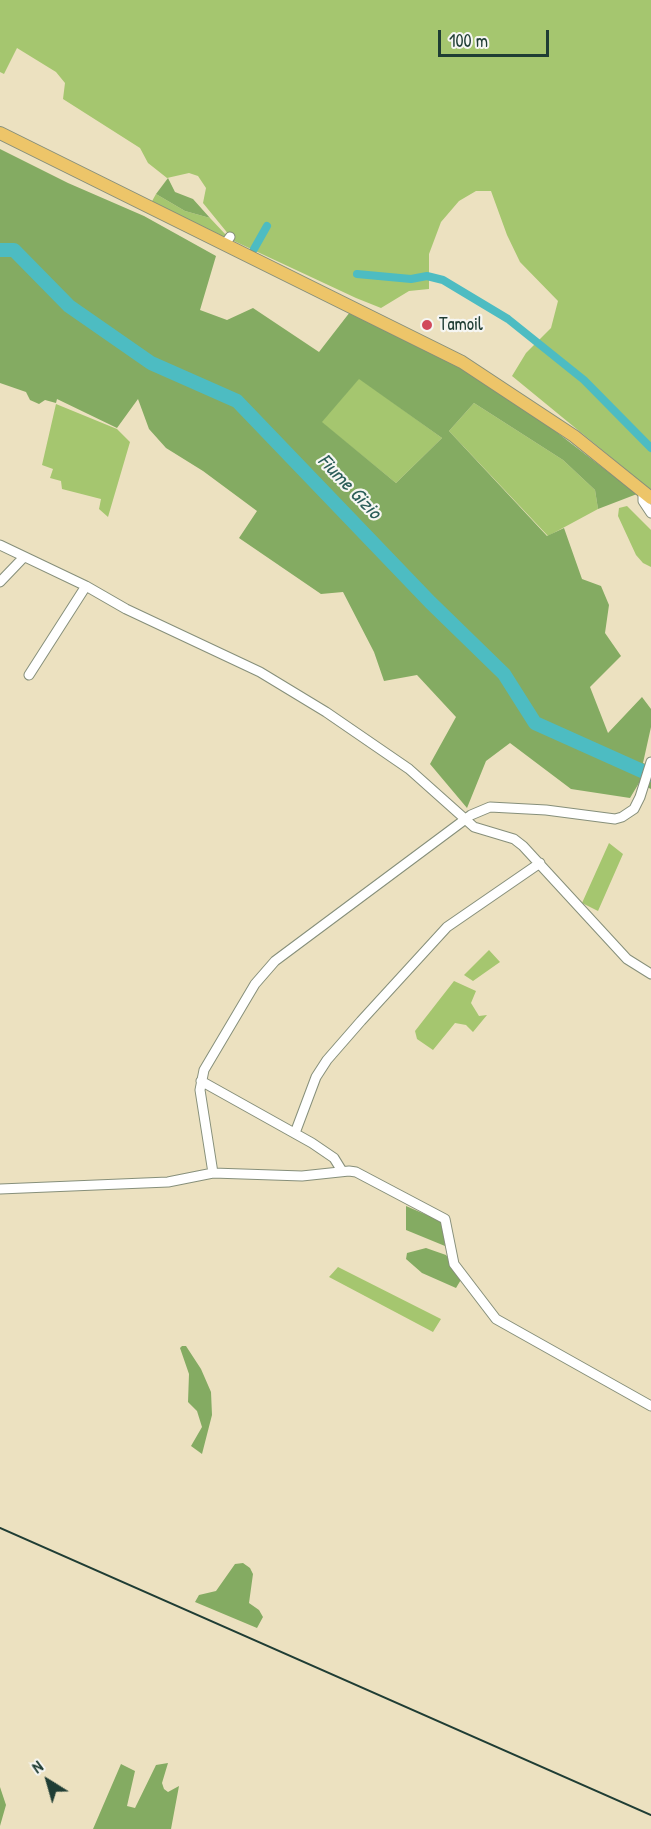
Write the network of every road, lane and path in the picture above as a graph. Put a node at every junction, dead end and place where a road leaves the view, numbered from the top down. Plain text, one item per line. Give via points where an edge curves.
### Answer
1 (0, 133) edge
2 (647, 495) edge
3 (651, 513) edge
4 (0, 545) edge
5 (22, 558) junction
6 (0, 582) edge
7 (86, 586) junction
8 (29, 675) dead end
9 (650, 765) edge
10 (465, 820) junction
11 (540, 863) junction
12 (651, 974) edge
13 (201, 1081) junction
14 (295, 1134) junction
15 (342, 1171) junction
16 (213, 1173) junction
17 (0, 1189) edge
18 (651, 1406) edge

1 - 2 main road via 228,240 462,362 573,436
2 - 3 street via 643,501
4 - 5 street
5 - 6 street
5 - 7 street
7 - 8 street
7 - 10 street via 260,672 309,702 409,769
9 - 10 street via 634,809 615,819 490,807
10 - 11 street via 483,831 514,839
10 - 13 street via 275,961 255,984
11 - 12 street via 627,959
11 - 14 street via 447,927 361,1021 316,1077
13 - 14 street
13 - 16 street
14 - 15 street via 334,1158
15 - 16 street via 302,1176
15 - 18 street via 356,1172 445,1219 454,1264 496,1319
16 - 17 street via 168,1182

